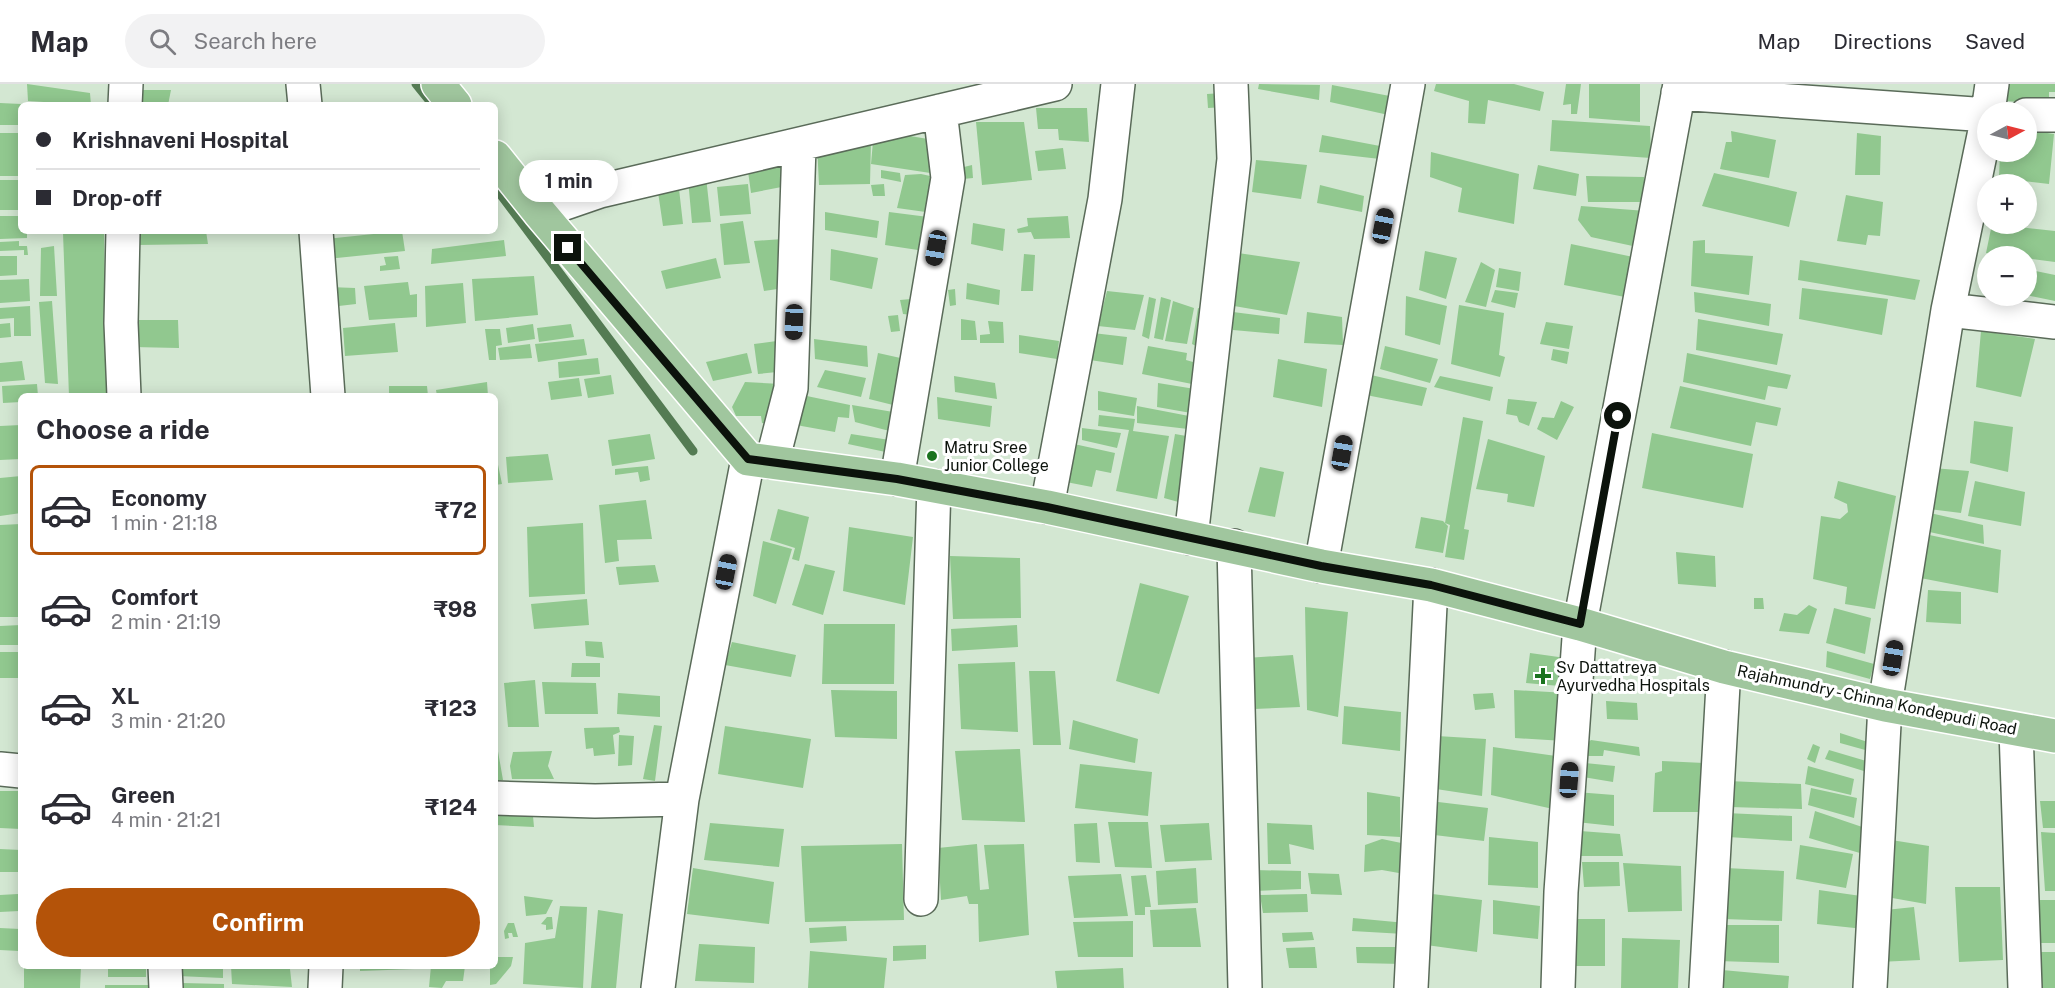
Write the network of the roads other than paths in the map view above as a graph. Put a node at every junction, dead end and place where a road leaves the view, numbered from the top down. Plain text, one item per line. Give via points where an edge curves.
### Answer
1 (126, 84) edge
2 (303, 84) edge
3 (438, 84) edge
4 (1055, 84) edge
5 (1118, 84) edge
6 (1231, 84) edge
7 (1408, 84) edge
8 (1992, 84) edge
9 (1679, 89) edge
10 (125, 102) edge
11 (305, 102) edge
12 (453, 102) edge
13 (1990, 102) edge
14 (940, 111) junction
15 (1977, 113) edge
16 (2037, 115) edge
17 (2055, 115) edge
18 (799, 146) junction
19 (498, 161) edge
20 (1978, 162) edge
21 (538, 212) junction
22 (123, 234) edge
23 (316, 234) edge
24 (1948, 310) junction
25 (2055, 322) edge
26 (124, 393) edge
27 (328, 393) edge
28 (760, 461) junction
29 (897, 479) junction
30 (934, 486) junction
31 (1047, 507) junction
32 (1191, 538) junction
33 (1234, 546) junction
34 (1321, 566) junction
35 (1431, 585) junction
36 (1580, 624) junction
37 (1724, 667) junction
38 (1885, 705) junction
39 (2016, 730) junction
40 (2055, 736) edge
41 (0, 769) edge
42 (18, 771) edge
43 (498, 798) edge
44 (682, 799) junction
45 (921, 899) dead end
46 (165, 969) edge
47 (326, 969) edge
48 (166, 988) edge
49 (325, 988) edge
50 (658, 988) edge
51 (1245, 988) edge
52 (1411, 988) edge
53 (1558, 988) edge
54 (1706, 988) edge
55 (1870, 988) edge
56 (2025, 988) edge

1 - 10 street
2 - 11 street
3 - 12 main road
4 - 14 street
5 - 31 street via 1105,199
6 - 32 street via 1234,159
7 - 34 street
8 - 13 street
9 - 15 street
9 - 36 street
14 - 18 street
14 - 29 street via 948,178
16 - 17 street
18 - 21 street via 600,191
18 - 28 street via 791,388
19 - 21 main road
20 - 24 street
21 - 28 main road
22 - 26 street
23 - 27 street
24 - 25 street
24 - 38 street
28 - 29 main road, Rajahmundry - Chinna Kondepudi Road
28 - 44 street
29 - 30 main road, Rajahmundry - Chinna Kondepudi Road
30 - 31 main road, Rajahmundry - Chinna Kondepudi Road
30 - 45 street
31 - 32 main road, Rajahmundry - Chinna Kondepudi Road
32 - 33 main road, Rajahmundry - Chinna Kondepudi Road
33 - 34 main road, Rajahmundry - Chinna Kondepudi Road
33 - 51 street
34 - 35 main road, Rajahmundry - Chinna Kondepudi Road
35 - 36 main road, Rajahmundry - Chinna Kondepudi Road
35 - 52 street
36 - 37 main road, Rajahmundry - Chinna Kondepudi Road
36 - 53 street
37 - 38 main road, Rajahmundry - Chinna Kondepudi Road
37 - 54 street
38 - 39 main road, Rajahmundry - Chinna Kondepudi Road
38 - 55 street
39 - 40 main road, Rajahmundry - Chinna Kondepudi Road
39 - 56 street
41 - 42 street
43 - 44 street
44 - 50 street
46 - 48 street
47 - 49 street

